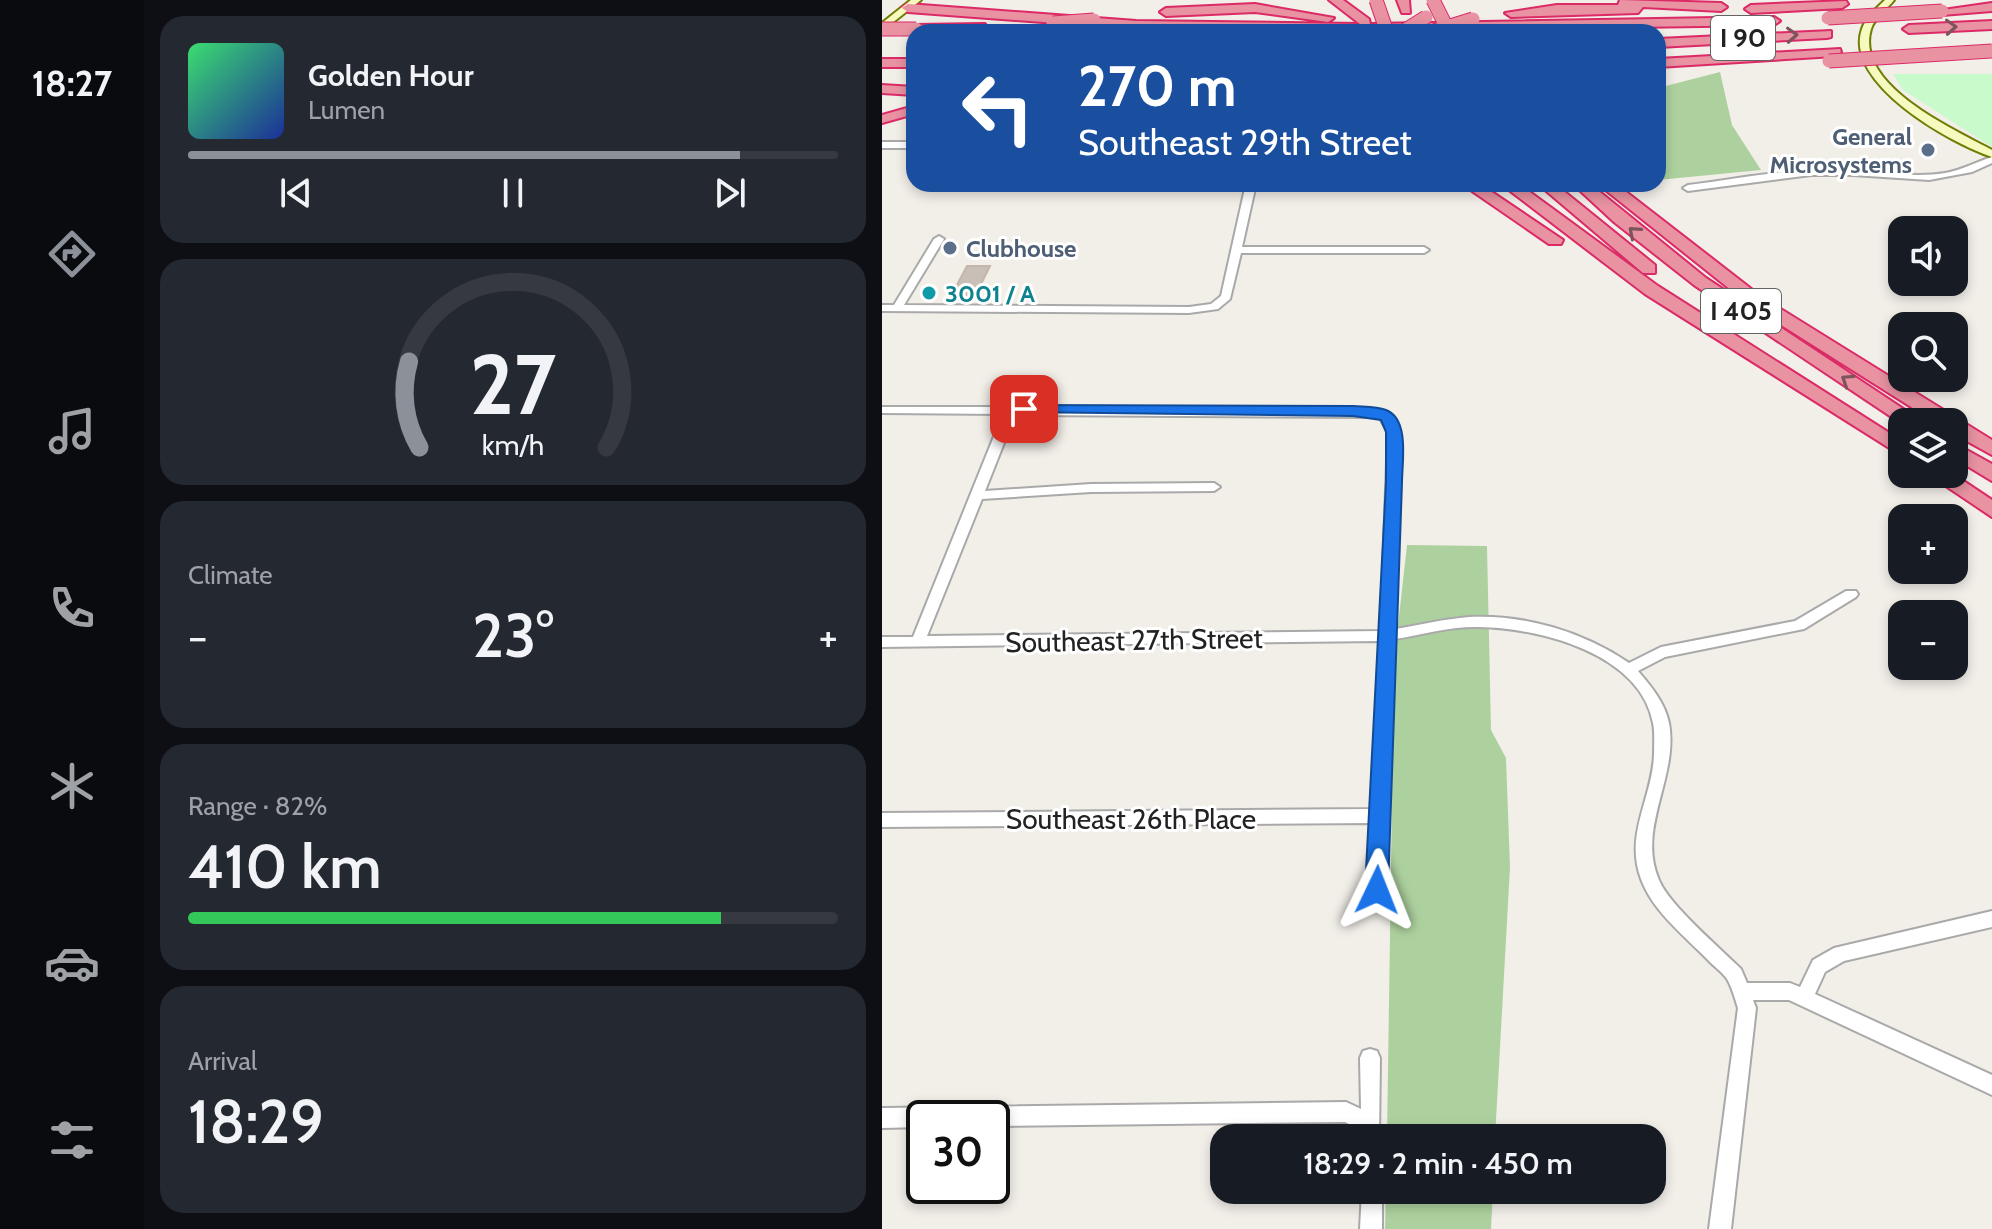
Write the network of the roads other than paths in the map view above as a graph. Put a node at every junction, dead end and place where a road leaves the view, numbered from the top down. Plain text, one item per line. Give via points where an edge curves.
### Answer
1 (1205, 0) edge
2 (1335, 0) edge
3 (1376, 0) edge
4 (1433, 0) edge
5 (1441, 0) edge
6 (1576, 0) edge
7 (1890, 0) edge
8 (1929, 0) edge
9 (901, 3) edge
10 (1404, 5) edge
11 (1811, 6) junction
12 (1992, 8) edge
13 (882, 16) edge
14 (1094, 19) junction
15 (1774, 21) junction
16 (1365, 22) dead end
17 (1036, 24) edge
18 (1125, 24) edge
19 (1346, 24) dead end
20 (1384, 24) edge
21 (1412, 24) edge
22 (1415, 24) edge
23 (1445, 24) edge
24 (1457, 24) edge
25 (1596, 24) edge
26 (1992, 25) edge
27 (1666, 26) edge
28 (882, 29) edge
29 (906, 30) edge
30 (882, 41) edge
31 (1666, 43) edge
32 (1992, 43) edge
33 (1992, 51) edge
34 (906, 52) edge
35 (1815, 54) junction
36 (1832, 56) junction
37 (883, 59) edge
38 (906, 62) edge
39 (1666, 63) edge
40 (1666, 73) edge
41 (1666, 73) edge
42 (882, 89) edge
43 (906, 90) edge
44 (906, 112) edge
45 (882, 119) edge
46 (882, 145) edge
47 (906, 145) edge
48 (1992, 157) edge
49 (1688, 188) dead end
50 (1249, 192) edge
51 (1470, 192) edge
52 (1482, 192) edge
53 (1519, 192) edge
54 (1556, 192) edge
55 (1590, 192) edge
56 (1616, 192) edge
57 (1632, 192) edge
58 (939, 239) dead end
59 (1681, 245) junction
60 (1236, 250) junction
61 (1424, 250) dead end
62 (1581, 258) junction
63 (882, 308) edge
64 (897, 308) junction
65 (1771, 369) junction
66 (1834, 407) junction
67 (1891, 408) edge
68 (1927, 408) edge
69 (1011, 409) junction
70 (882, 410) edge
71 (1968, 434) edge
72 (1888, 441) edge
73 (1992, 449) edge
74 (1968, 458) edge
75 (1992, 474) edge
76 (1214, 487) dead end
77 (1960, 488) edge
78 (977, 495) junction
79 (1992, 510) edge
80 (1851, 594) dead end
81 (1386, 635) junction
82 (882, 642) edge
83 (918, 642) junction
84 (1630, 669) junction
85 (1379, 816) junction
86 (882, 820) edge
87 (1377, 890) dead end
88 (1992, 919) edge
89 (1743, 991) junction
90 (1804, 998) junction
91 (1370, 1058) dead end
92 (1992, 1085) edge
93 (882, 1118) edge
94 (1363, 1124) edge
95 (1371, 1124) edge
96 (1372, 1204) edge
97 (1371, 1229) edge
98 (1720, 1229) edge

1 - 14 highway
2 - 16 highway
3 - 20 highway, bridge
4 - 23 highway, bridge
5 - 22 highway, bridge
6 - 11 highway
7 - 48 street via 1869,25 1865,40 1878,77 1918,113
8 - 11 highway
9 - 13 street
9 - 18 highway
9 - 28 street
9 - 30 street via 908,13
10 - 21 highway, bridge
11 - 24 highway, bridge via 1557,9
12 - 15 highway, I 90, bridge
14 - 17 highway, bridge
14 - 19 highway via 1255,8
15 - 25 highway
15 - 27 highway, I 90
31 -> 26 highway, I 90
28 - 29 highway, bridge
32 - 36 highway
33 - 36 highway, bridge
34 - 37 highway
35 - 36 highway
35 - 39 highway
35 - 41 highway
36 - 40 highway
37 - 38 highway
42 - 43 highway
44 - 45 highway
46 - 47 street
48 - 49 street via 1960,175 1939,179 1827,172
50 - 60 street
51 - 62 highway
52 - 62 highway
53 - 65 highway, I 405
54 - 65 highway
67 -> 55 highway, I 405 via 1699,283
56 - 59 highway
57 - 59 highway
58 - 64 street
59 - 68 highway via 1757,302
60 - 61 street
60 - 64 street via 1226,297 1214,307
62 - 66 highway
63 - 64 street
65 - 66 highway, I 405
66 - 72 highway, I 405
69 - 70 street
69 - 78 street
69 - 81 street via 1383,414 1394,432
71 - 73 highway
74 - 75 highway
76 - 78 street
77 - 79 highway
78 - 83 street
80 - 84 street via 1799,625 1661,652
81 - 83 street, Southeast 27th Street
81 - 84 street, Southeast 27th Street via 1455,623 1503,624 1589,645
81 - 85 street
82 - 83 street, Southeast 27th Street
84 - 89 street via 1652,699 1662,734 1659,771 1643,826 1650,882 1726,964
85 - 86 street, Southeast 26th Place
85 - 87 street
88 - 90 street via 1829,959 1812,975
89 - 90 street via 1773,989
89 - 98 street via 1748,1018
90 - 92 street
91 - 95 street
93 - 94 street via 1346,1112
96 - 97 street

